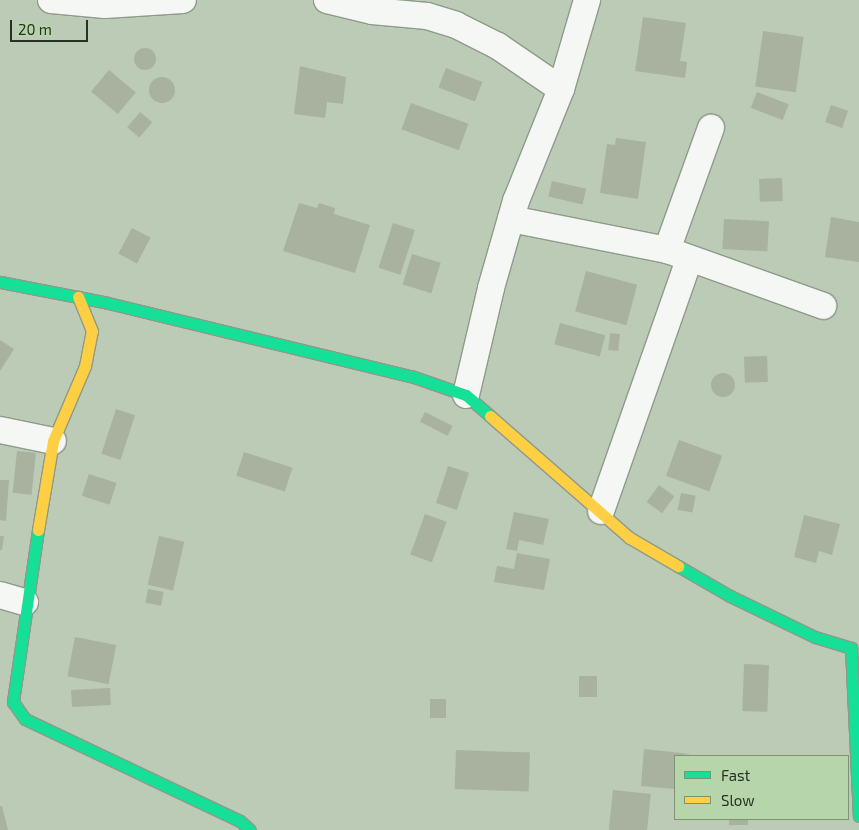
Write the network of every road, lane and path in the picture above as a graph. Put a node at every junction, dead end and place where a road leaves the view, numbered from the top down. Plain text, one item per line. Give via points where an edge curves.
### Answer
1 (51, 0) edge
2 (183, 0) edge
3 (327, 0) edge
4 (587, 0) edge
5 (425, 8) edge
6 (561, 89) junction
7 (711, 128) dead end
8 (511, 219) junction
9 (678, 255) junction
10 (0, 282) edge
11 (78, 297) junction
12 (823, 306) dead end
13 (466, 396) junction
14 (0, 430) edge
15 (54, 441) junction
16 (601, 511) junction
17 (0, 596) edge
18 (25, 602) junction
19 (855, 649) edge
20 (859, 816) edge
21 (250, 830) edge

1 - 2 street via 105,5
3 - 5 street via 372,11
4 - 6 street
5 - 6 street via 479,35
6 - 8 street
7 - 9 street
8 - 9 street
8 - 13 street
9 - 12 street
9 - 16 street
10 - 11 street
11 - 13 street via 411,376
11 - 15 street via 92,331 85,366
13 - 16 street
14 - 15 street
15 - 18 street
16 - 19 street via 630,538 730,596 815,637
17 - 18 street
18 - 21 street via 12,689 18,713 240,821
19 - 20 street

